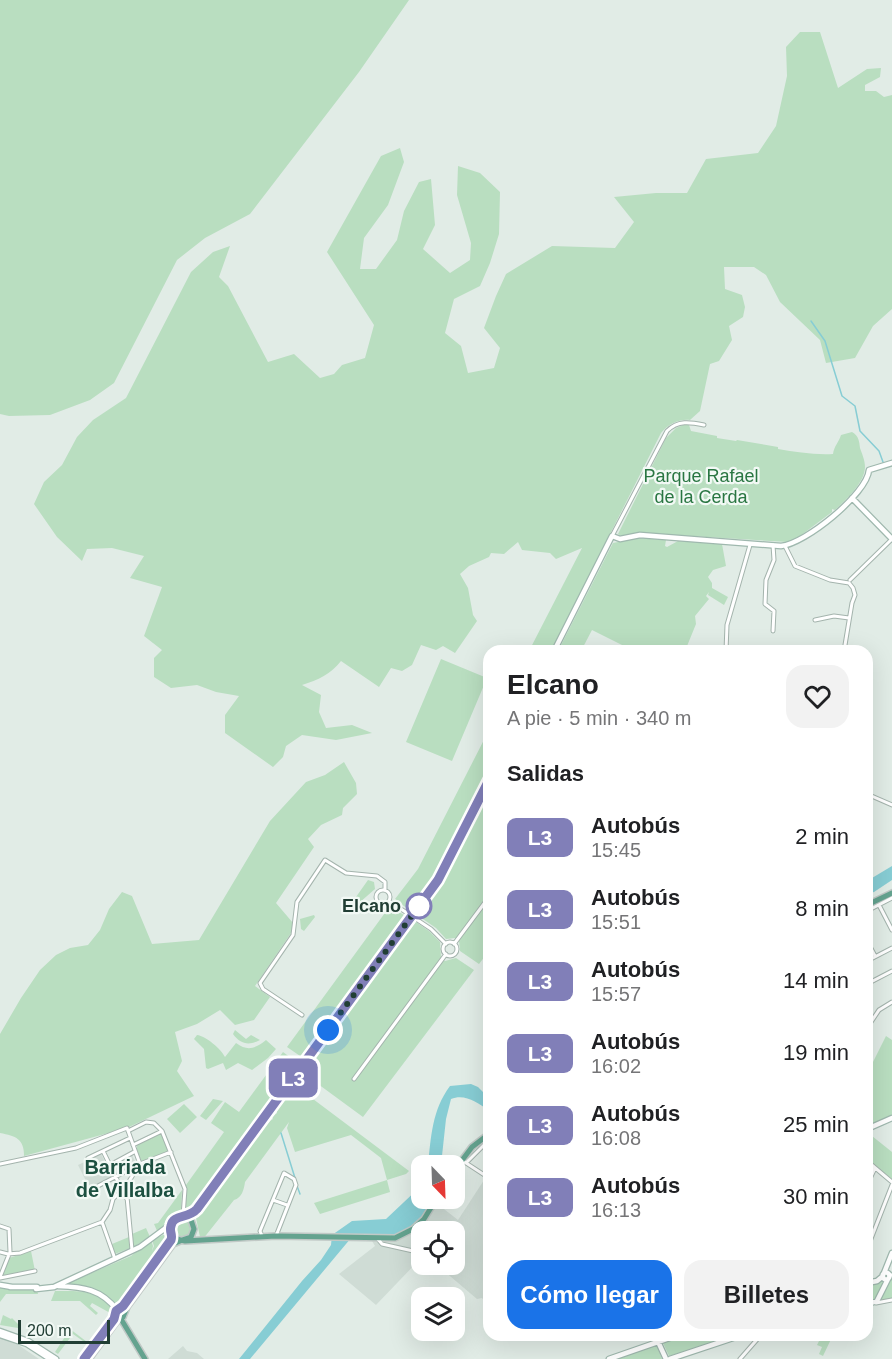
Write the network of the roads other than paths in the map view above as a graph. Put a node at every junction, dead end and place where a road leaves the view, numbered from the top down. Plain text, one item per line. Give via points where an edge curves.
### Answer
1 (704, 425) dead end
2 (892, 464) edge
3 (852, 498) junction
4 (612, 536) junction
5 (892, 539) edge
6 (750, 543) junction
7 (773, 545) junction
8 (785, 545) junction
9 (850, 580) dead end
10 (849, 618) junction
11 (814, 620) dead end
12 (773, 631) dead end
13 (557, 645) edge
14 (726, 645) edge
15 (845, 645) edge
16 (483, 792) edge
17 (873, 797) edge
18 (892, 805) edge
19 (385, 890) junction
20 (892, 893) edge
21 (892, 898) edge
22 (390, 901) junction
23 (873, 902) edge
24 (483, 905) edge
25 (879, 905) junction
26 (873, 908) edge
27 (412, 915) junction
28 (892, 930) edge
29 (446, 944) junction
30 (454, 944) junction
31 (892, 948) edge
32 (873, 952) edge
33 (446, 954) junction
34 (875, 956) joint
35 (892, 971) edge
36 (873, 981) edge
37 (892, 1002) edge
38 (302, 1015) dead end
39 (873, 1019) edge
40 (354, 1079) dead end
41 (892, 1118) edge
42 (873, 1126) edge
43 (127, 1130) junction
44 (162, 1131) junction
45 (483, 1136) edge
46 (483, 1137) edge
47 (130, 1138) junction
48 (133, 1145) junction
49 (483, 1146) edge
50 (103, 1151) junction
51 (134, 1152) junction
52 (171, 1152) junction
53 (88, 1158) dead end
54 (465, 1158) edge
55 (465, 1159) edge
56 (465, 1159) edge
57 (465, 1161) edge
58 (0, 1164) edge
59 (140, 1164) junction
60 (110, 1166) junction
61 (875, 1168) joint
62 (873, 1172) edge
63 (483, 1174) edge
64 (115, 1178) junction
65 (892, 1183) edge
66 (98, 1186) dead end
67 (126, 1186) junction
68 (122, 1190) junction
69 (273, 1200) junction
70 (127, 1201) junction
71 (287, 1205) junction
72 (197, 1209) junction
73 (430, 1209) edge
74 (184, 1217) junction
75 (102, 1222) junction
76 (193, 1223) junction
77 (171, 1224) junction
78 (0, 1226) edge
79 (194, 1232) junction
80 (873, 1233) edge
81 (172, 1235) junction
82 (276, 1236) junction
83 (262, 1237) junction
84 (155, 1238) junction
85 (377, 1238) junction
86 (182, 1240) junction
87 (206, 1241) junction
88 (132, 1251) junction
89 (411, 1251) edge
90 (0, 1252) edge
91 (892, 1253) edge
92 (8, 1254) junction
93 (115, 1259) junction
94 (892, 1268) edge
95 (35, 1271) dead end
96 (888, 1276) edge
97 (0, 1278) edge
98 (873, 1282) edge
99 (66, 1284) junction
100 (0, 1285) edge
101 (55, 1286) junction
102 (10, 1287) junction
103 (36, 1289) junction
104 (98, 1293) junction
105 (892, 1300) edge
106 (873, 1302) edge
107 (873, 1303) edge
108 (119, 1314) junction
109 (0, 1333) edge
110 (658, 1341) joint
111 (724, 1341) edge
112 (755, 1341) edge
113 (50, 1359) edge
114 (56, 1359) edge
115 (84, 1359) edge
116 (89, 1359) edge
117 (145, 1359) edge
118 (609, 1359) edge
119 (668, 1359) edge
120 (740, 1359) edge

1 - 4 street via 682,423 667,431
2 - 3 main road via 869,470
3 - 5 main road
3 - 8 main road via 801,539
4 - 6 main road
4 - 13 main road
5 - 9 street
6 - 7 main road
6 - 14 street via 727,625
7 - 8 main road
7 - 12 street via 774,560 766,580 765,604 774,611
8 - 10 street via 795,566 851,585 855,593
10 - 11 street
10 - 15 street
16 - 27 main road via 439,877
17 - 18 street
19 - 22 street
19 - 22 street via 377,892 376,899 381,904
19 - 38 street via 380,877 346,873 325,860 299,897 293,935 260,983
20 - 23 main road
21 - 25 street
22 - 27 street
24 - 30 street
25 - 26 street
25 - 28 street
27 - 29 street
27 - 72 main road
29 - 30 street
29 - 33 street
30 - 33 street via 455,954
31 - 34 street
32 - 34 street
33 - 40 street
35 - 36 street
37 - 39 street
41 - 42 main road
43 - 44 street via 146,1122 154,1123
43 - 47 street
43 - 58 street via 71,1149
44 - 48 street
44 - 52 street
45 - 54 main road via 474,1142
46 - 55 main road
47 - 48 street
47 - 50 street
48 - 51 street
49 - 56 street
50 - 53 street
50 - 60 street
51 - 59 street
51 - 60 street
52 - 59 street
52 - 74 street via 185,1189
57 - 63 street
59 - 64 street
59 - 67 street
60 - 64 street
61 - 62 street
61 - 65 street
64 - 66 street
64 - 68 street
65 - 80 street
67 - 68 street
67 - 70 street
68 - 70 street
68 - 75 street
69 - 71 street
69 - 71 street via 284,1173 296,1185
69 - 83 street via 260,1231
70 - 88 street
71 - 82 street
72 - 74 main road
72 - 76 main road
73 - 85 main road via 410,1232 395,1238
74 - 76 main road
74 - 77 main road
75 - 92 street via 25,1252
75 - 93 street
76 - 79 main road
77 - 81 main road
77 - 84 main road
78 - 92 street via 9,1229
79 - 86 main road
79 - 87 main road via 198,1239
81 - 84 main road
81 - 86 main road
81 - 108 main road
82 - 83 main road
82 - 85 main road
83 - 87 main road
84 - 88 main road
85 - 89 street via 382,1244
86 - 87 main road
86 - 108 main road via 173,1244
88 - 93 main road
90 - 92 street
91 - 96 main road
92 - 97 street
93 - 99 main road
94 - 96 main road
95 - 97 street
96 - 98 main road
96 - 106 main road
99 - 101 main road
99 - 104 main road
100 - 102 main road
101 - 102 main road
101 - 103 main road
102 - 103 main road
103 - 104 main road
104 - 108 main road
105 - 107 street
108 - 115 main road
108 - 116 main road
108 - 117 main road
109 - 113 main road
109 - 114 main road via 28,1341
110 - 118 main road
110 - 119 main road
111 - 119 main road
112 - 120 street

